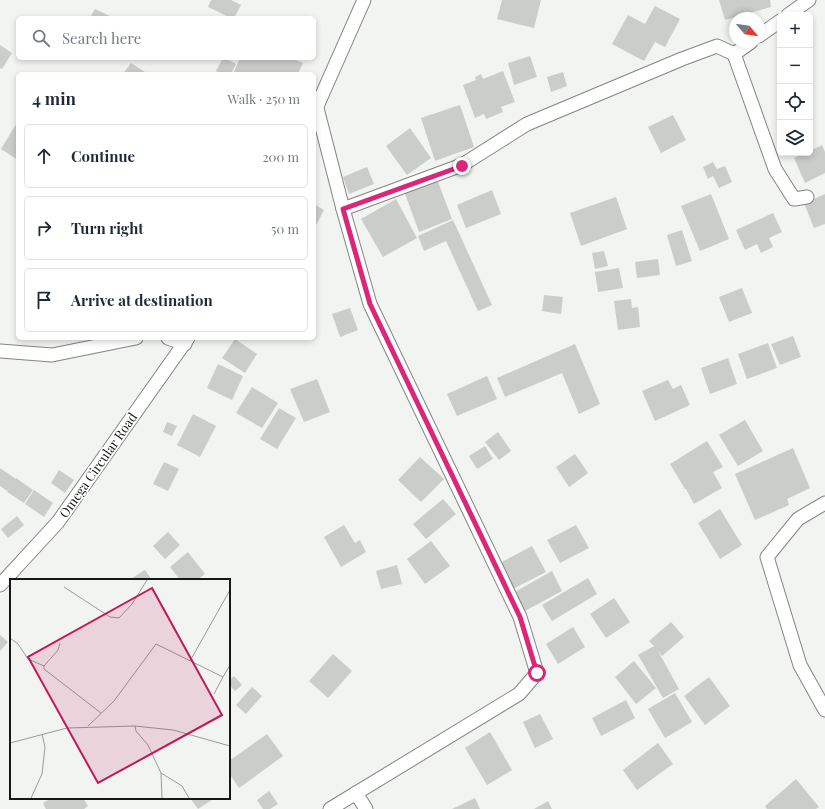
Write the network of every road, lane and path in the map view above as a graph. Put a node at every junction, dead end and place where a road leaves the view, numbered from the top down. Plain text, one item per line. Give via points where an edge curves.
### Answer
1 (364, 0) edge
2 (809, 0) edge
3 (792, 12) edge
4 (777, 23) edge
5 (765, 32) edge
6 (742, 48) edge
7 (734, 54) junction
8 (316, 108) edge
9 (316, 114) edge
10 (807, 197) dead end
11 (343, 209) junction
12 (127, 340) edge
13 (186, 341) edge
14 (0, 351) edge
15 (825, 502) edge
16 (0, 585) edge
17 (825, 710) edge
18 (356, 793) junction
19 (330, 809) edge
20 (366, 809) edge

1 - 8 street
2 - 3 street
4 - 5 street
6 - 7 street
7 - 10 street via 775,169 794,199
7 - 11 street via 717,46 682,59 527,124 462,166
9 - 11 street
11 - 18 street via 370,304 520,617 537,673 519,694
12 - 14 street via 52,356
13 - 16 street, Omega Circular Road via 58,522
15 - 17 street via 798,519 767,557 800,665
18 - 19 street
18 - 20 street

